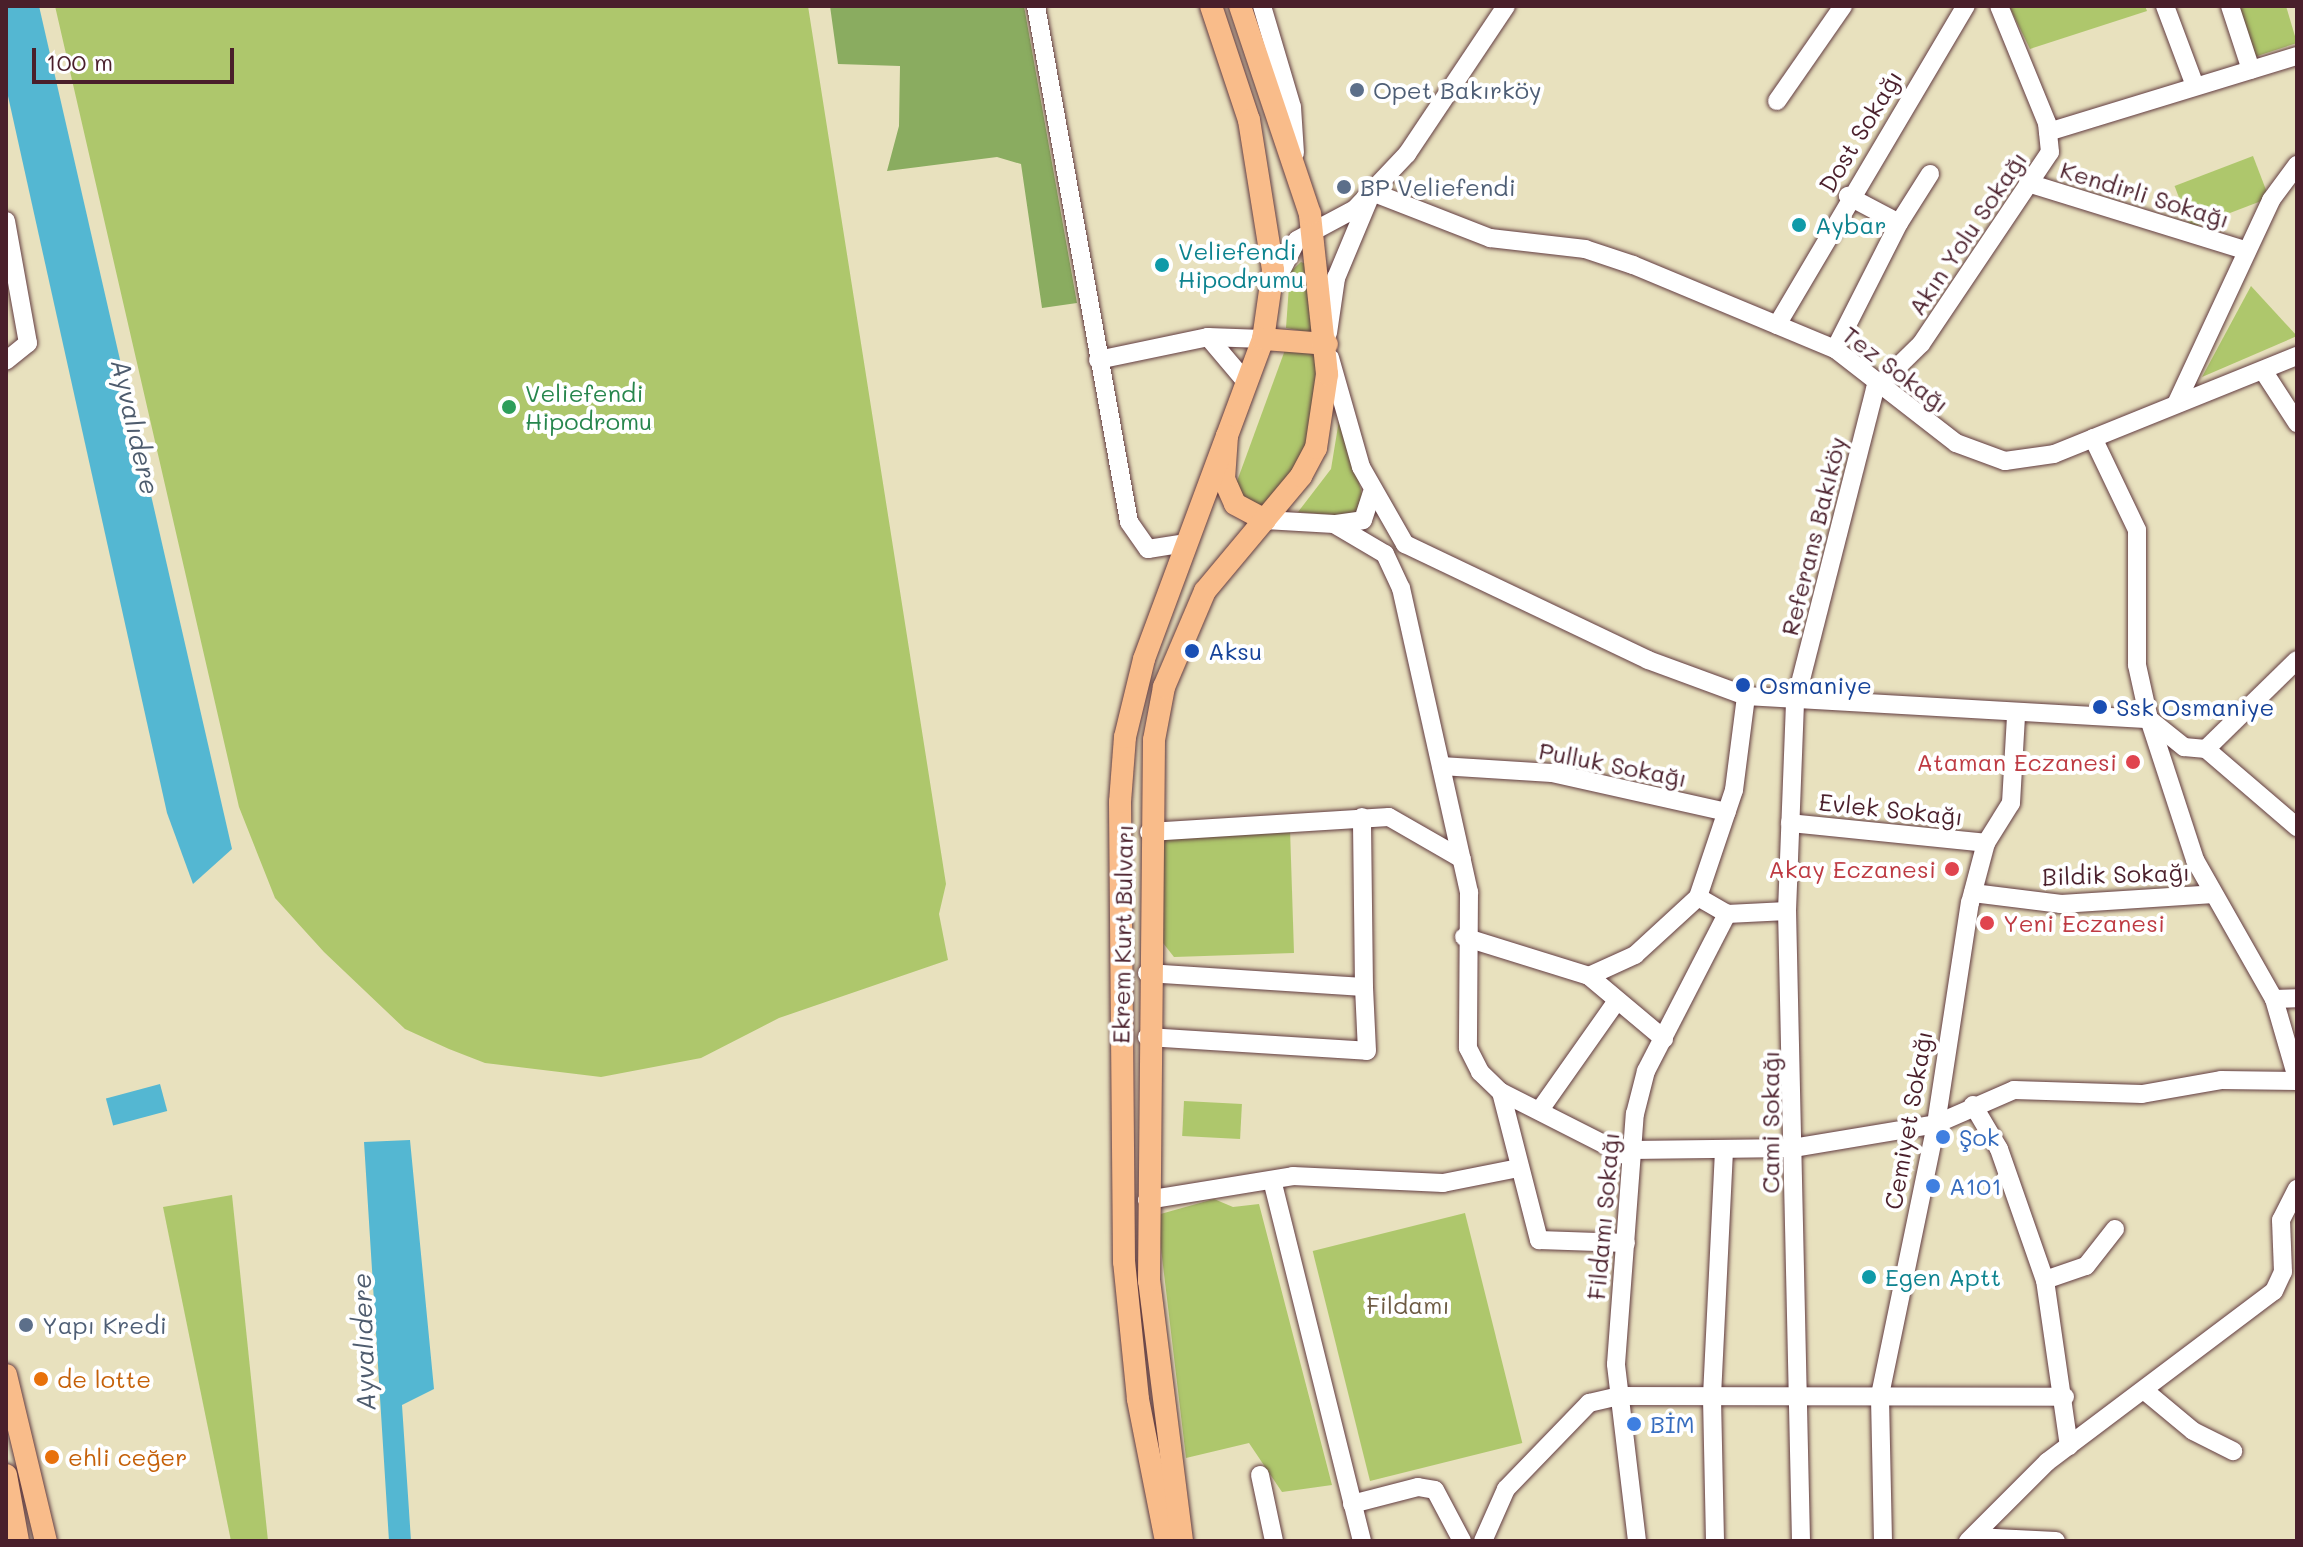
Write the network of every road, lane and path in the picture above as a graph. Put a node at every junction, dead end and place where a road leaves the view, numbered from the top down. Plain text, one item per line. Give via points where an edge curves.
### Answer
1 (1036, 6) edge
2 (1211, 6) edge
3 (1240, 6) edge
4 (1262, 6) edge
5 (1506, 6) edge
6 (1843, 6) edge
7 (1966, 6) edge
8 (1999, 6) edge
9 (2165, 6) edge
10 (2230, 6) edge
11 (2297, 56) edge
12 (2251, 70) junction
13 (2195, 86) junction
14 (1777, 101) dead end
15 (2048, 132) junction
16 (2297, 165) edge
17 (1296, 172) junction
18 (1930, 174) dead end
19 (2028, 183) junction
20 (1372, 192) junction
21 (1848, 196) junction
22 (6, 221) edge
23 (1899, 223) junction
24 (1314, 231) junction
25 (2247, 251) junction
26 (9, 256) edge
27 (1270, 295) junction
28 (1777, 325) junction
29 (1208, 337) junction
30 (1263, 339) junction
31 (1327, 344) junction
32 (1835, 349) junction
33 (1098, 360) junction
34 (6, 361) edge
35 (2293, 361) edge
36 (2264, 372) junction
37 (1246, 382) junction
38 (1881, 384) junction
39 (2177, 402) junction
40 (2297, 423) edge
41 (1227, 436) junction
42 (2093, 438) junction
43 (1372, 493) junction
44 (1265, 520) junction
45 (1334, 524) junction
46 (1187, 543) junction
47 (1405, 544) junction
48 (1385, 554) junction
49 (2297, 660) edge
50 (1746, 696) junction
51 (1795, 703) junction
52 (2016, 716) junction
53 (2149, 719) junction
54 (2206, 749) junction
55 (1441, 766) junction
56 (1727, 812) junction
57 (1362, 817) junction
58 (1790, 823) junction
59 (2297, 827) edge
60 (1149, 832) junction
61 (1986, 843) junction
62 (1462, 859) junction
63 (1973, 893) junction
64 (2214, 894) junction
65 (1698, 897) junction
66 (1787, 911) junction
67 (1727, 914) junction
68 (1464, 937) junction
69 (1147, 973) junction
70 (1589, 976) junction
71 (1364, 987) junction
72 (2297, 998) edge
73 (2274, 999) junction
74 (1616, 1002) junction
75 (1147, 1037) junction
76 (1664, 1039) junction
77 (2297, 1080) edge
78 (1501, 1092) junction
79 (1973, 1105) junction
80 (1542, 1107) junction
81 (1936, 1124) junction
82 (1793, 1148) junction
83 (1724, 1151) junction
84 (1630, 1154) junction
85 (1519, 1168) junction
86 (1272, 1180) junction
87 (2297, 1189) edge
88 (1147, 1200) junction
89 (2115, 1229) dead end
90 (1626, 1243) junction
91 (2045, 1280) junction
92 (6, 1375) edge
93 (2145, 1391) junction
94 (1880, 1395) junction
95 (1619, 1396) junction
96 (1712, 1396) junction
97 (2065, 1397) junction
98 (1797, 1399) junction
99 (2069, 1446) junction
100 (2233, 1451) dead end
101 (6, 1475) edge
102 (1260, 1475) dead end
103 (1352, 1504) junction
104 (1972, 1539) edge
105 (18, 1541) edge
106 (46, 1541) edge
107 (1166, 1541) edge
108 (1182, 1541) edge
109 (1274, 1541) edge
110 (1362, 1541) edge
111 (1462, 1541) edge
112 (1483, 1541) edge
113 (1637, 1541) edge
114 (1715, 1541) edge
115 (1801, 1541) edge
116 (1883, 1541) edge
117 (2056, 1541) edge

1 - 33 street
2 - 27 main road, Ekrem Kurt Bulvarı via 1249,120 1268,208
3 - 17 main road, Ekrem Kurt Bulvarı
4 - 17 street via 1292,107
5 - 20 street via 1407,154
6 - 14 street
7 - 21 street, Dost Sokağı
8 - 15 street, Akın Yolu Sokağı
9 - 13 street
10 - 12 street
11 - 12 street
12 - 13 street
13 - 15 street
15 - 19 street, Akın Yolu Sokağı via 2050,152
16 - 25 street
17 - 24 main road, Ekrem Kurt Bulvarı
18 - 23 street
19 - 25 street, Kendirli Sokağı
19 - 38 street, Akın Yolu Sokağı via 1921,344
20 - 24 street via 1333,225
20 - 28 street, Tez Sokağı via 1490,238 1585,249
20 - 31 street via 1336,278
21 - 23 street
21 - 28 street, Dost Sokağı
22 - 26 street
23 - 32 street
24 - 27 street via 1284,259
24 - 31 main road, Ekrem Kurt Bulvarı
25 - 39 street
26 - 34 street via 28,343
27 - 30 main road, Ekrem Kurt Bulvarı
28 - 32 street, Tez Sokağı
29 - 30 street
29 - 33 street
29 - 37 street
30 - 31 main road
30 - 37 main road, Ekrem Kurt Bulvarı
31 - 43 street
31 - 44 main road, Ekrem Kurt Bulvarı via 1316,448
32 - 38 street, Tez Sokağı
33 - 46 street via 1135,540 1148,549
35 - 36 street, Tez Sokağı
36 - 39 street, Tez Sokağı
36 - 40 street
37 - 41 main road, Ekrem Kurt Bulvarı
38 - 42 street, Tez Sokağı via 1979,455 2005,461 2054,454
38 - 51 street, Referans Bakıköy
39 - 42 street, Tez Sokağı
41 - 44 main road via 1227,493
41 - 46 main road, Ekrem Kurt Bulvarı
42 - 53 street via 2137,530 2137,665
43 - 45 street via 1363,520
43 - 47 street
44 - 45 street
44 - 60 main road, Ekrem Kurt Bulvarı via 1205,591 1185,631 1154,740
45 - 48 street
46 - 107 main road, Ekrem Kurt Bulvarı via 1144,659 1125,737 1120,802 1124,1262 1138,1399
47 - 48 street
47 - 50 street via 1648,660
48 - 55 street via 1401,588
49 - 54 street
50 - 51 street
50 - 56 street
51 - 52 street
51 - 58 street, Cami Sokağı
52 - 53 street
52 - 61 street, Cemiyet Sokağı via 2011,803
53 - 54 street via 2184,747
53 - 64 street via 2195,860
54 - 59 street
55 - 56 street, Pulluk Sokağı via 1552,773
55 - 62 street
56 - 65 street
57 - 60 street
57 - 62 street via 1389,817
57 - 71 street
58 - 61 street, Evlek Sokağı
58 - 66 street, Cami Sokağı
60 - 69 main road, Ekrem Kurt Bulvarı
61 - 63 street, Cemiyet Sokağı
62 - 68 street via 1469,892
63 - 64 street, Bildik Sokağı via 2061,904
63 - 81 street, Cemiyet Sokağı
64 - 73 street
65 - 67 street
65 - 70 street via 1635,955
66 - 67 street
66 - 82 street, Cami Sokağı
67 - 76 street, Fildamı Sokağı
68 - 70 street
68 - 78 street via 1468,1048
69 - 71 street
69 - 75 main road, Ekrem Kurt Bulvarı
70 - 74 street
71 - 75 street via 1367,1051
72 - 73 street
73 - 77 street
74 - 76 street
74 - 80 street
75 - 88 main road, Ekrem Kurt Bulvarı
76 - 84 street, Fildamı Sokağı via 1646,1071
77 - 79 street via 2221,1080 2142,1094 2014,1090
78 - 80 street
78 - 85 street
79 - 81 street
79 - 91 street via 1999,1149
80 - 84 street
81 - 82 street
81 - 94 street, Cemiyet Sokağı
82 - 83 street
82 - 98 street, Cami Sokağı
83 - 84 street
83 - 96 street
84 - 90 street, Fildamı Sokağı
85 - 86 street via 1443,1183
85 - 90 street via 1539,1240
86 - 88 street
86 - 103 street
87 - 93 street via 2281,1220 2283,1272 2274,1291
88 - 108 main road, Ekrem Kurt Bulvarı via 1149,1281
89 - 91 street via 2086,1266
90 - 95 street, Fildamı Sokağı
91 - 97 street
92 - 106 main road
93 - 99 street
93 - 100 street via 2193,1431
94 - 97 street
94 - 98 street
94 - 116 street, Cemiyet Sokağı
95 - 96 street
95 - 112 street via 1589,1403 1560,1425 1506,1489
95 - 113 street, Fildamı Sokağı
96 - 98 street
96 - 114 street
97 - 99 street
98 - 115 street, Cami Sokağı
99 - 104 street
101 - 105 main road
102 - 109 street
103 - 110 street
103 - 111 street via 1418,1487 1435,1490
104 - 117 street

